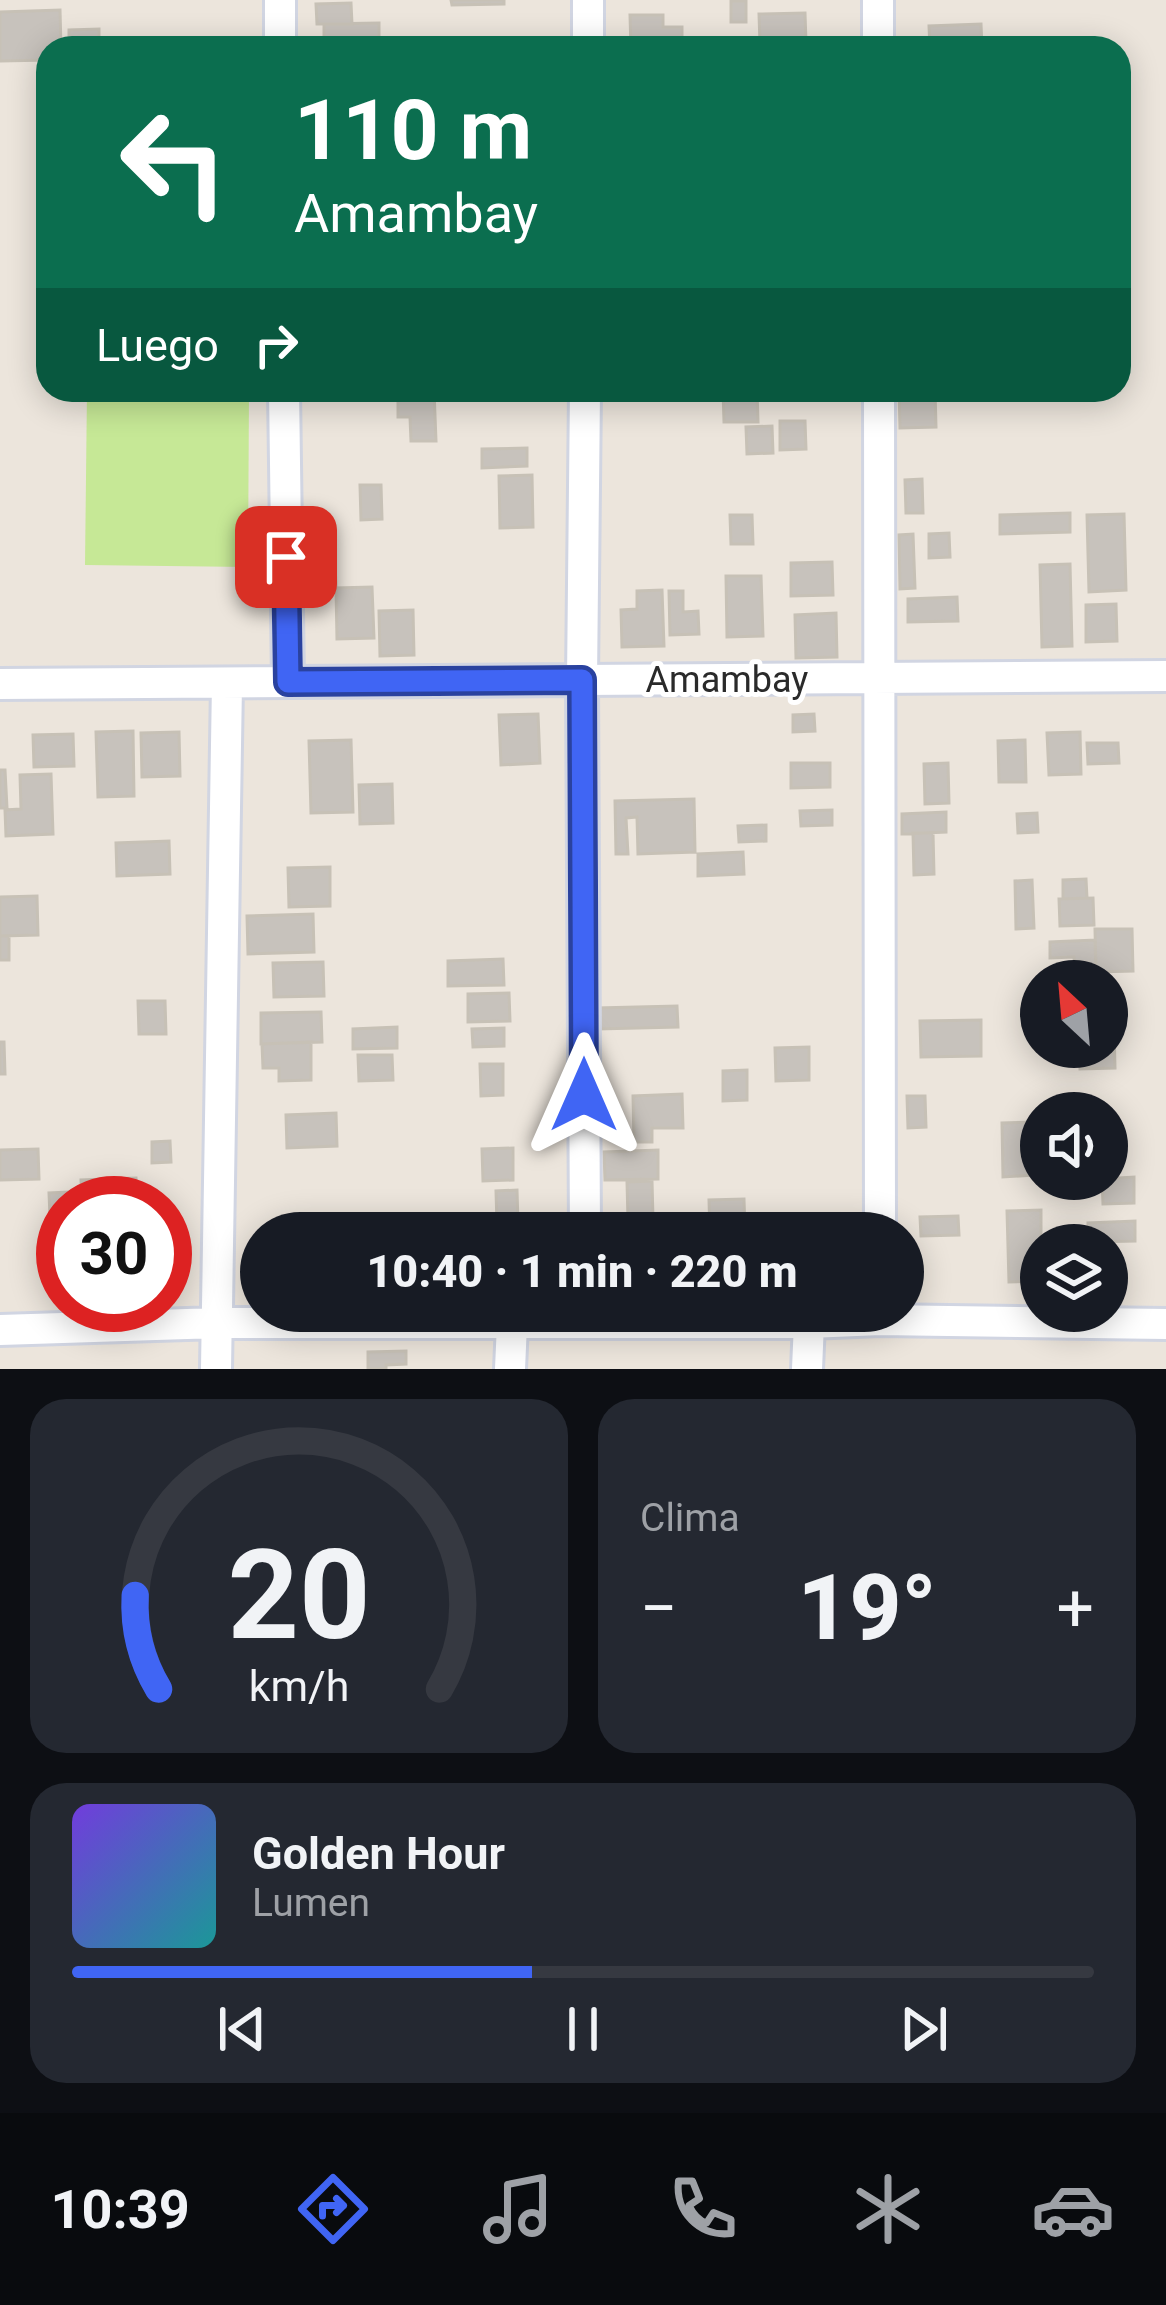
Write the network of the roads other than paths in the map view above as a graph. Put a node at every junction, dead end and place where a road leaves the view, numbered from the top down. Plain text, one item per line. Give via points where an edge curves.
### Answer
1 (280, 0) edge
2 (589, 0) edge
3 (878, 0) edge
4 (280, 36) edge
5 (588, 36) edge
6 (878, 36) edge
7 (284, 402) edge
8 (585, 402) edge
9 (879, 402) edge
10 (1166, 676) edge
11 (880, 678) junction
12 (582, 680) junction
13 (288, 682) junction
14 (227, 683) junction
15 (0, 684) edge
16 (585, 1212) edge
17 (880, 1212) edge
18 (924, 1317) edge
19 (218, 1323) junction
20 (240, 1323) edge
21 (1166, 1324) edge
22 (0, 1330) edge
23 (512, 1332) edge
24 (809, 1332) edge
25 (216, 1369) edge
26 (510, 1369) edge
27 (807, 1369) edge

1 - 4 street
2 - 5 street
3 - 6 street
7 - 13 street
8 - 12 street
9 - 11 street
10 - 11 street, Amambay
11 - 12 street, Amambay
11 - 17 street
12 - 13 street, Amambay
12 - 16 street
13 - 14 street, Amambay
14 - 15 street, Amambay
14 - 19 street
18 - 21 street
19 - 20 street
19 - 22 street
19 - 25 street
23 - 26 street
24 - 27 street

